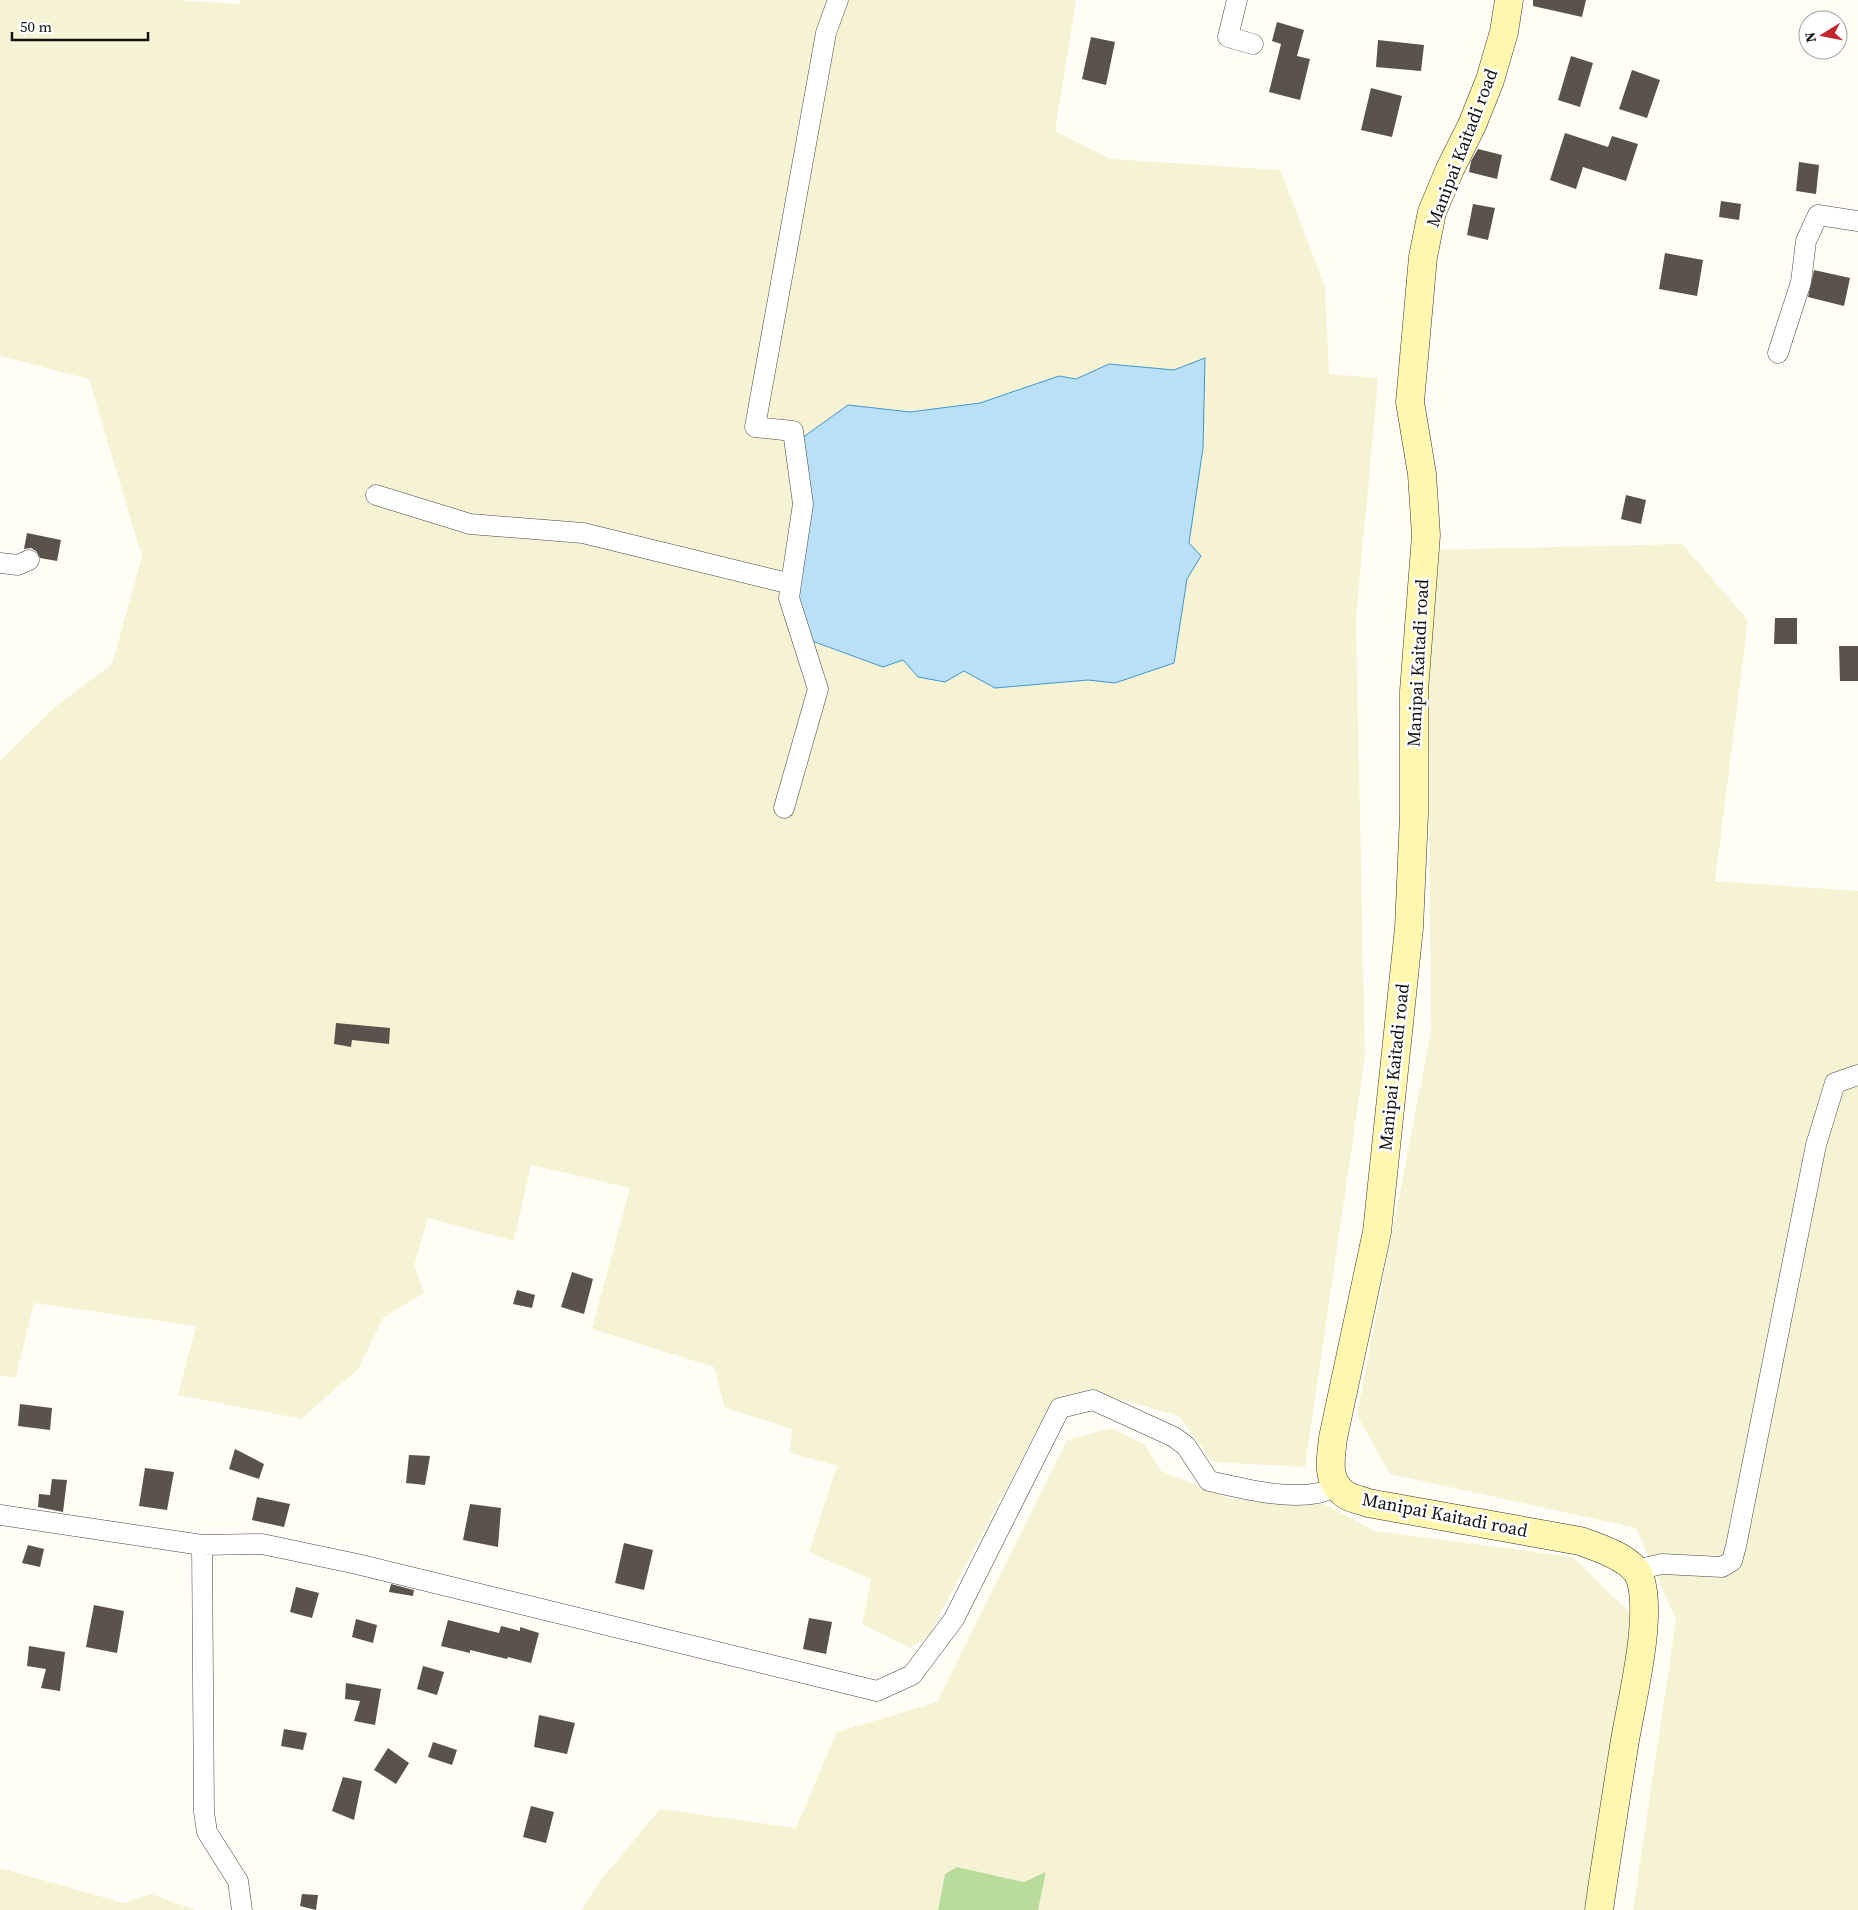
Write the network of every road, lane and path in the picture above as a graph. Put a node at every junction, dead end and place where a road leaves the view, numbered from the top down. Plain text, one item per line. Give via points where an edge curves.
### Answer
1 (838, 0) edge
2 (1237, 0) edge
3 (1509, 0) edge
4 (1253, 44) dead end
5 (1858, 221) edge
6 (1778, 353) dead end
7 (376, 495) dead end
8 (29, 560) dead end
9 (0, 563) edge
10 (791, 584) junction
11 (784, 808) dead end
12 (1858, 1074) edge
13 (1336, 1486) junction
14 (0, 1515) edge
15 (202, 1545) junction
16 (1639, 1576) junction
17 (242, 1910) edge
18 (1599, 1910) edge

1 - 10 street via 826,33 755,427 793,431 803,504
2 - 4 street via 1228,37
3 - 13 main road, Manipai Kaitadi road via 1504,32 1490,80 1432,212 1423,257 1410,402 1422,474 1426,535 1414,691 1414,814 1409,928 1377,1232 1333,1438 1330,1466
5 - 6 street via 1818,215 1806,241 1802,282
7 - 10 street via 470,524 583,533
8 - 9 street via 18,565
10 - 11 street via 789,598 818,689
12 - 16 street via 1835,1083 1816,1145 1732,1561 1722,1567 1662,1564 1644,1568
13 - 15 street via 1319,1493 1296,1496 1209,1481 1186,1446 1174,1436 1094,1400 1060,1408 954,1619 912,1675 877,1691 348,1562 262,1544
13 - 16 main road, Manipai Kaitadi road via 1346,1495 1368,1502 1580,1541 1613,1553
14 - 15 street
15 - 17 street via 204,1812 207,1832 238,1880
16 - 18 main road via 1645,1605 1642,1642

